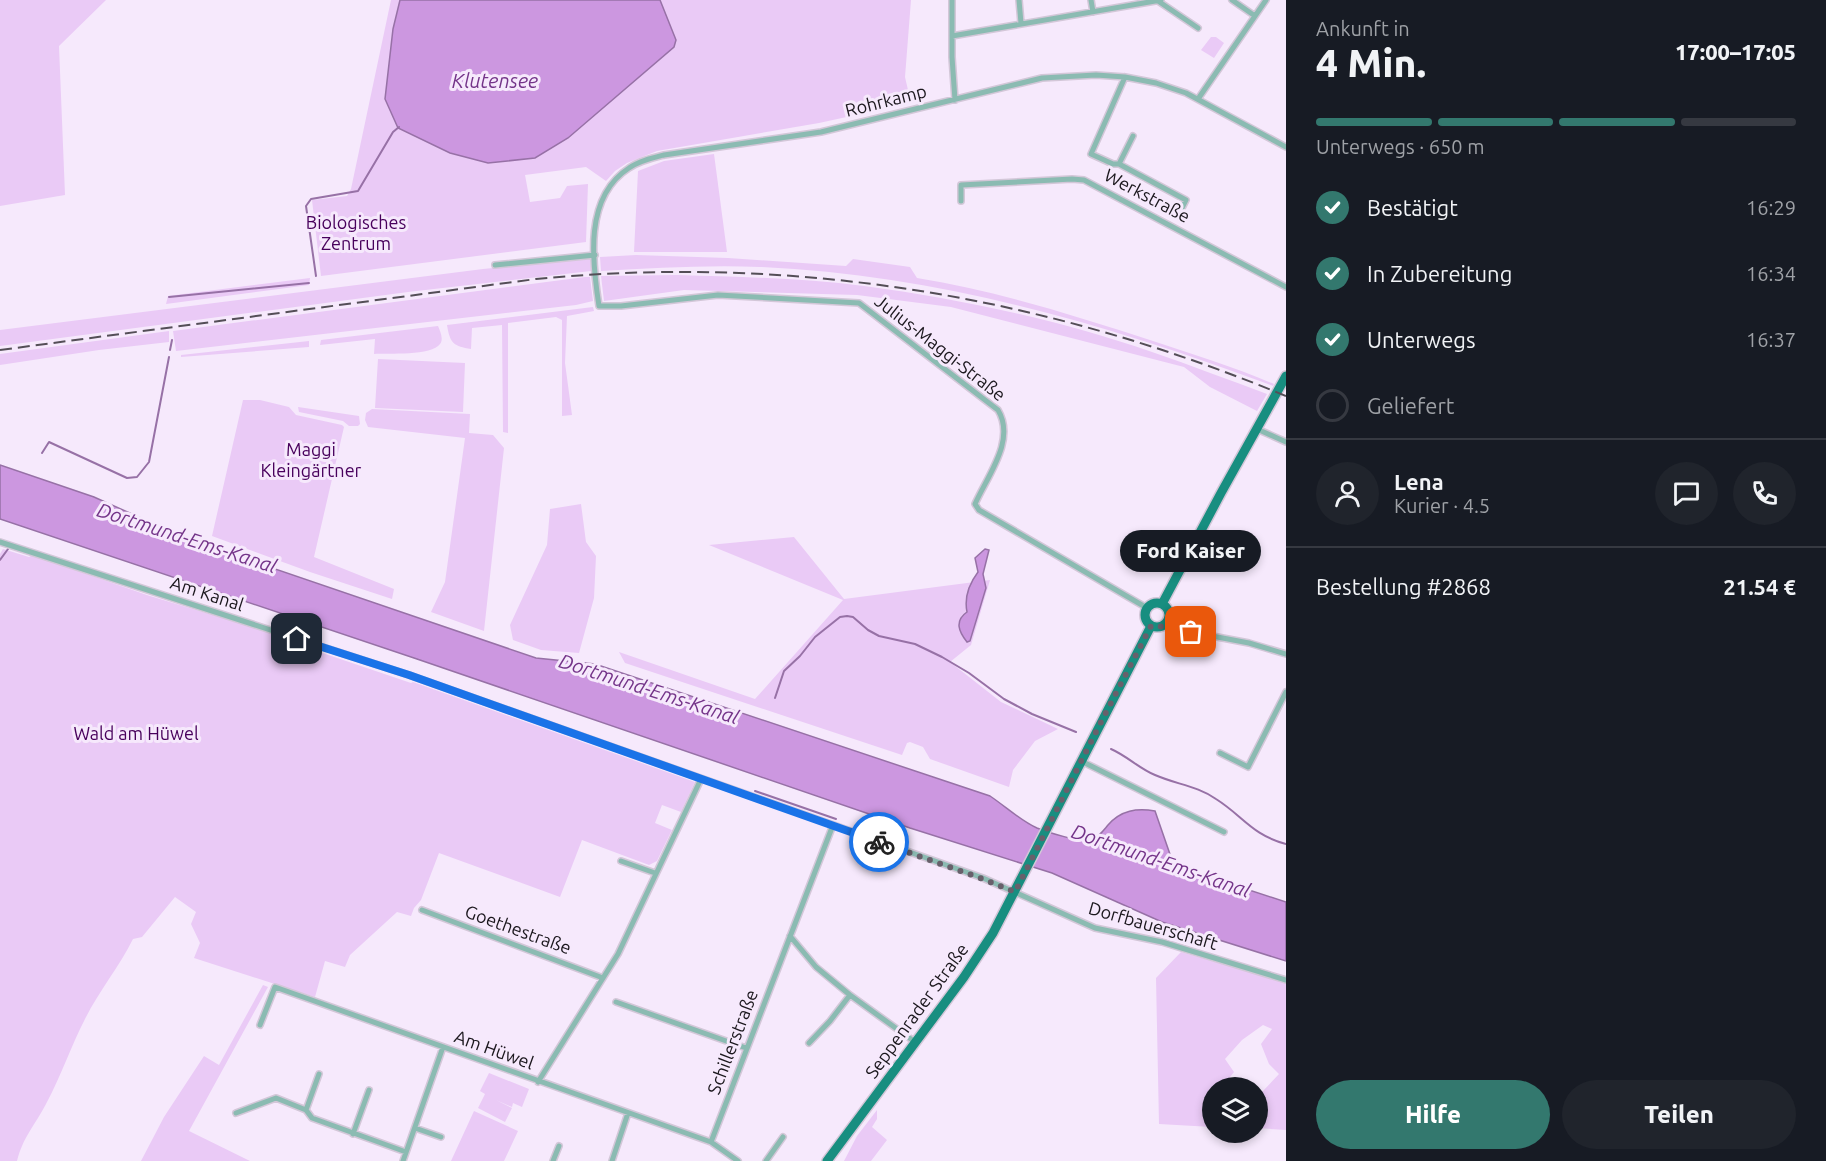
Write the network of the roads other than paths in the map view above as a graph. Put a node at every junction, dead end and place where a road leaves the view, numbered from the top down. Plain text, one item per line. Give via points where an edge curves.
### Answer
1 (952, 0) edge
2 (1019, 0) edge
3 (1091, 0) edge
4 (1232, 0) edge
5 (1266, 0) edge
6 (1160, 1) edge
7 (1093, 12) junction
8 (1255, 16) junction
9 (1021, 23) junction
10 (1198, 28) dead end
11 (952, 36) junction
12 (1125, 77) junction
13 (1198, 99) junction
14 (955, 100) junction
15 (1133, 136) dead end
16 (1286, 147) edge
17 (1119, 164) junction
18 (961, 201) dead end
19 (1179, 214) dead end
20 (595, 255) junction
21 (495, 265) dead end
22 (1286, 287) edge
23 (599, 306) joint
24 (1286, 376) edge
25 (1257, 429) junction
26 (1286, 442) edge
27 (0, 543) edge
28 (1162, 604) junction
29 (1147, 608) junction
30 (1168, 621) junction
31 (1151, 626) junction
32 (1286, 654) edge
33 (1286, 692) edge
34 (1220, 753) dead end
35 (1081, 761) junction
36 (701, 779) junction
37 (833, 825) junction
38 (1224, 832) dead end
39 (621, 861) dead end
40 (655, 873) junction
41 (1015, 892) junction
42 (422, 910) dead end
43 (790, 936) junction
44 (603, 978) junction
45 (1286, 980) edge
46 (850, 995) junction
47 (616, 1002) dead end
48 (260, 1025) dead end
49 (915, 1042) junction
50 (809, 1043) dead end
51 (443, 1047) junction
52 (746, 1048) junction
53 (319, 1074) dead end
54 (538, 1082) junction
55 (369, 1090) dead end
56 (306, 1110) junction
57 (236, 1113) dead end
58 (628, 1113) junction
59 (415, 1128) junction
60 (353, 1134) junction
61 (441, 1137) dead end
62 (783, 1137) dead end
63 (711, 1142) junction
64 (559, 1146) dead end
65 (406, 1152) junction
66 (403, 1161) edge
67 (554, 1161) edge
68 (612, 1161) edge
69 (738, 1161) edge
70 (766, 1161) edge
71 (826, 1161) edge

1 - 11 street
2 - 9 street
3 - 7 street
4 - 8 street
5 - 8 street
6 - 7 street
6 - 10 street
7 - 9 street
8 - 13 street
9 - 11 street
11 - 14 street
12 - 13 street, Rohrkamp via 1156,83
12 - 14 street, Rohrkamp via 1042,78
12 - 17 street via 1091,154
13 - 16 street, Rohrkamp
14 - 20 street, Rohrkamp via 821,132 646,159 629,168 609,187 598,208
15 - 17 street
17 - 19 street via 1186,200
18 - 22 street, Werkstraße via 962,185 1084,180
20 - 21 street
20 - 23 street, Rohrkamp
23 - 29 street, Julius-Maggi-Straße via 718,295 859,303 998,410 1004,420 1006,435 975,504 979,510
24 - 25 main road
25 - 26 street
25 - 28 main road
27 - 36 street, Am Kanal via 409,675
28 - 29 main road via 1154,603
28 - 30 main road via 1168,611
29 - 31 main road via 1145,618
30 - 31 main road via 1160,627
30 - 32 street via 1191,632
31 - 35 main road
33 - 34 street via 1248,767
35 - 38 street
35 - 41 main road, Seppenrader Straße
36 - 37 street, Am Kanal
36 - 40 street
37 - 41 street, Am Kanal
37 - 43 street
39 - 40 street
40 - 44 street
41 - 45 street, Dorfbauerschaft via 1095,928 1162,942
41 - 49 main road, Seppenrader Straße via 964,977
42 - 44 street, Goethestraße
43 - 46 street via 816,967
43 - 52 street, Schillerstraße
44 - 54 street
46 - 49 street
46 - 50 street
47 - 52 street
48 - 51 street, Am Hüwel via 275,987
49 - 71 main road, Seppenrader Straße
51 - 54 street, Am Hüwel
51 - 59 street
52 - 63 street, Schillerstraße
53 - 56 street
54 - 58 street, Am Hüwel
55 - 60 street
56 - 57 street via 276,1098
56 - 60 street via 312,1118
58 - 63 street, Am Hüwel
58 - 68 street
59 - 61 street
59 - 65 street
60 - 65 street
62 - 70 street
63 - 69 street, Am Hüwel
64 - 67 street
65 - 66 street

